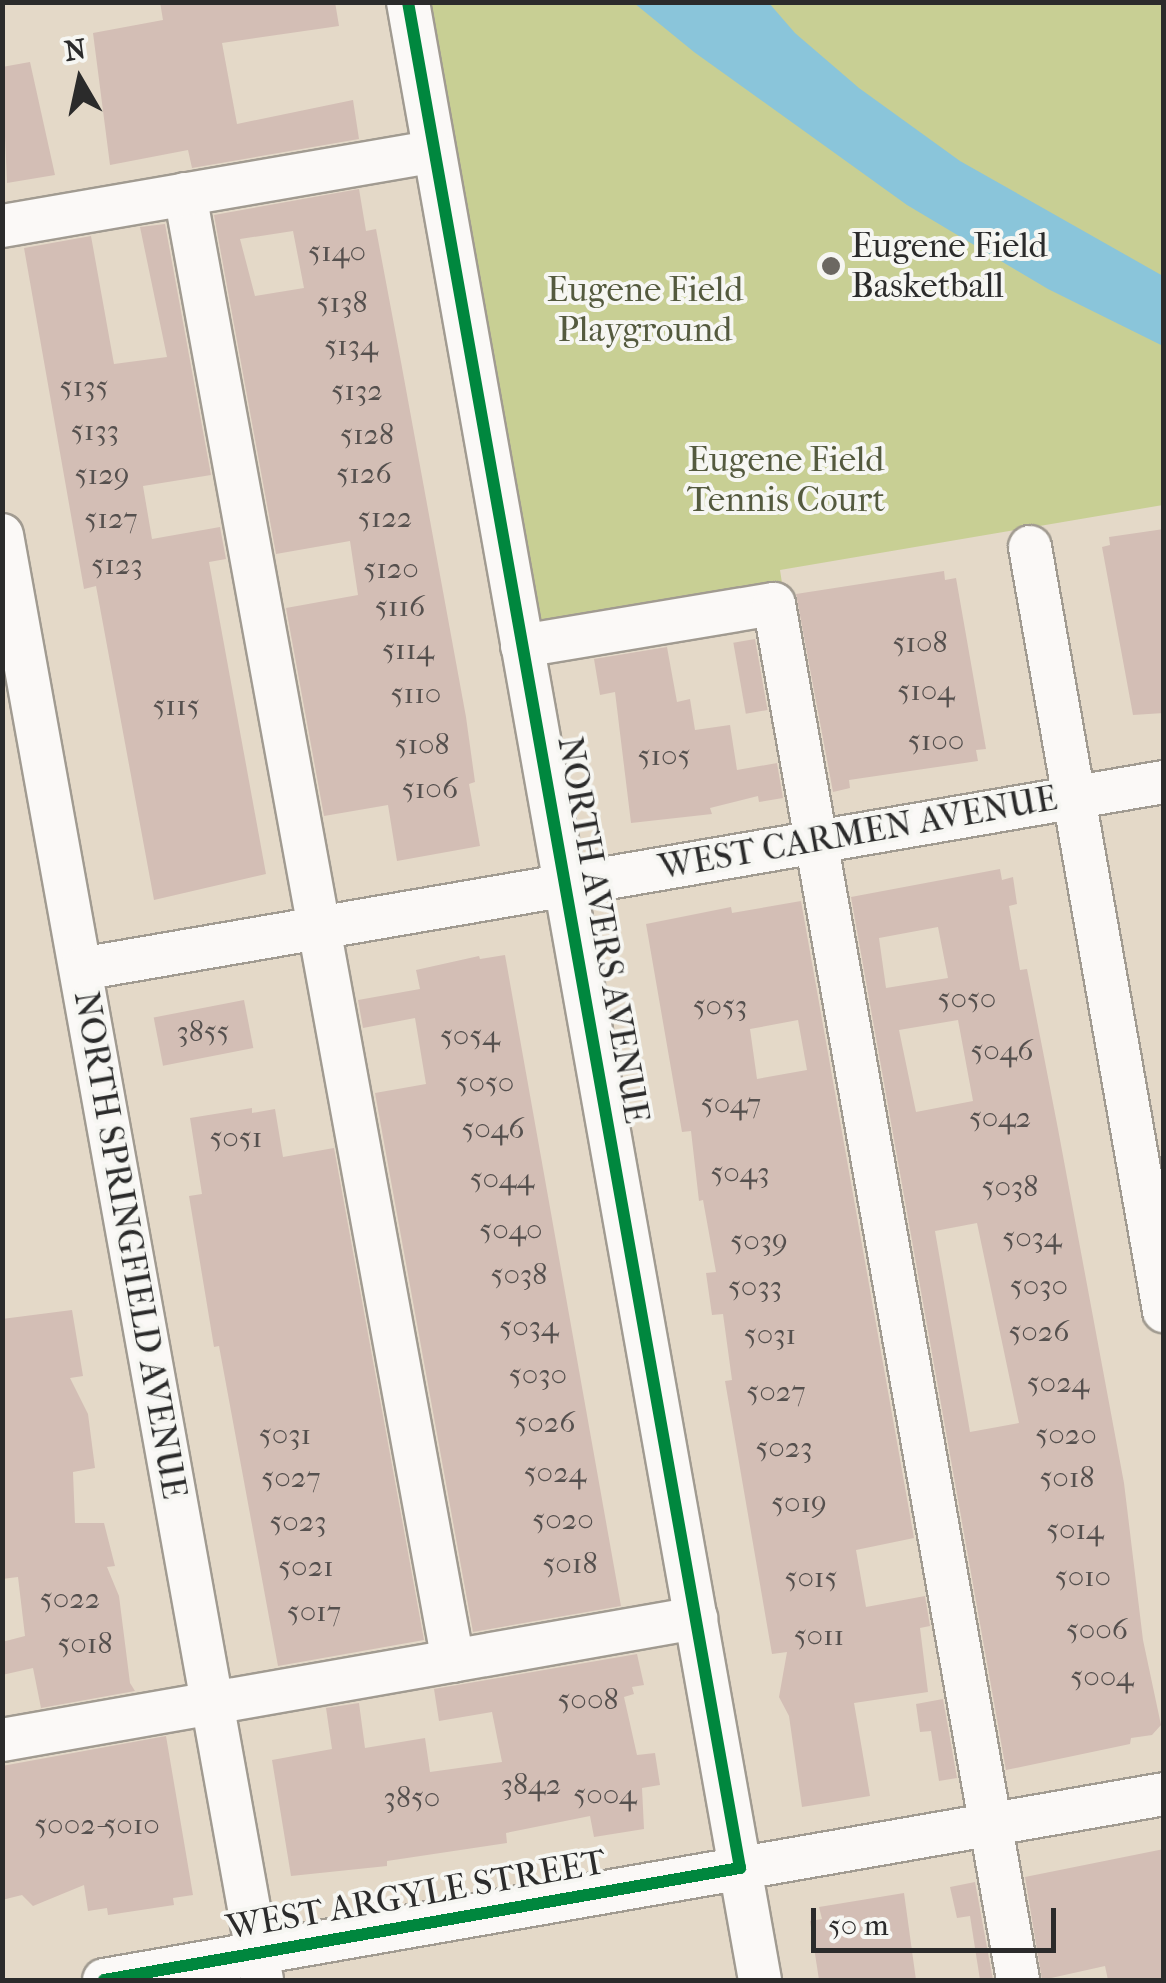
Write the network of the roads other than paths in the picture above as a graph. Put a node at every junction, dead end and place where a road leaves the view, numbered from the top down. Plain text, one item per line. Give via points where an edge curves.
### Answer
1 (408, 2) edge
2 (434, 150) junction
3 (185, 194) junction
4 (2, 226) edge
5 (2, 535) edge
6 (1030, 547) dead end
7 (522, 646) junction
8 (1164, 782) edge
9 (1072, 796) junction
10 (816, 841) junction
11 (565, 884) junction
12 (321, 928) junction
13 (81, 970) junction
14 (1164, 1311) edge
15 (696, 1618) junction
16 (453, 1661) junction
17 (212, 1704) junction
18 (2, 1740) edge
19 (1164, 1794) edge
20 (990, 1824) junction
21 (740, 1868) junction
22 (260, 1968) edge
23 (104, 1980) edge
24 (760, 1980) edge
25 (1018, 1980) edge

1 - 2 street, NORTH AVERS AVENUE
2 - 3 street
2 - 7 street, NORTH AVERS AVENUE
3 - 4 street
3 - 12 street
5 - 13 street, NORTH SPRINGFIELD AVENUE
6 - 9 street
7 - 10 street via 774,604
7 - 11 street, NORTH AVERS AVENUE
8 - 9 street, WEST CARMEN AVENUE
9 - 10 street, WEST CARMEN AVENUE
9 - 14 street
10 - 11 street, WEST CARMEN AVENUE
10 - 20 street
11 - 12 street, WEST CARMEN AVENUE
11 - 15 street, NORTH AVERS AVENUE
12 - 13 street, WEST CARMEN AVENUE
12 - 16 street
13 - 17 street, NORTH SPRINGFIELD AVENUE
15 - 16 street
15 - 21 street, NORTH AVERS AVENUE
16 - 17 street
17 - 18 street
17 - 22 street, NORTH SPRINGFIELD AVENUE
19 - 20 street, WEST ARGYLE STREET
20 - 21 street, WEST ARGYLE STREET
20 - 25 street
21 - 22 street, WEST ARGYLE STREET
21 - 24 street, NORTH AVERS AVENUE
22 - 23 street, WEST ARGYLE STREET

